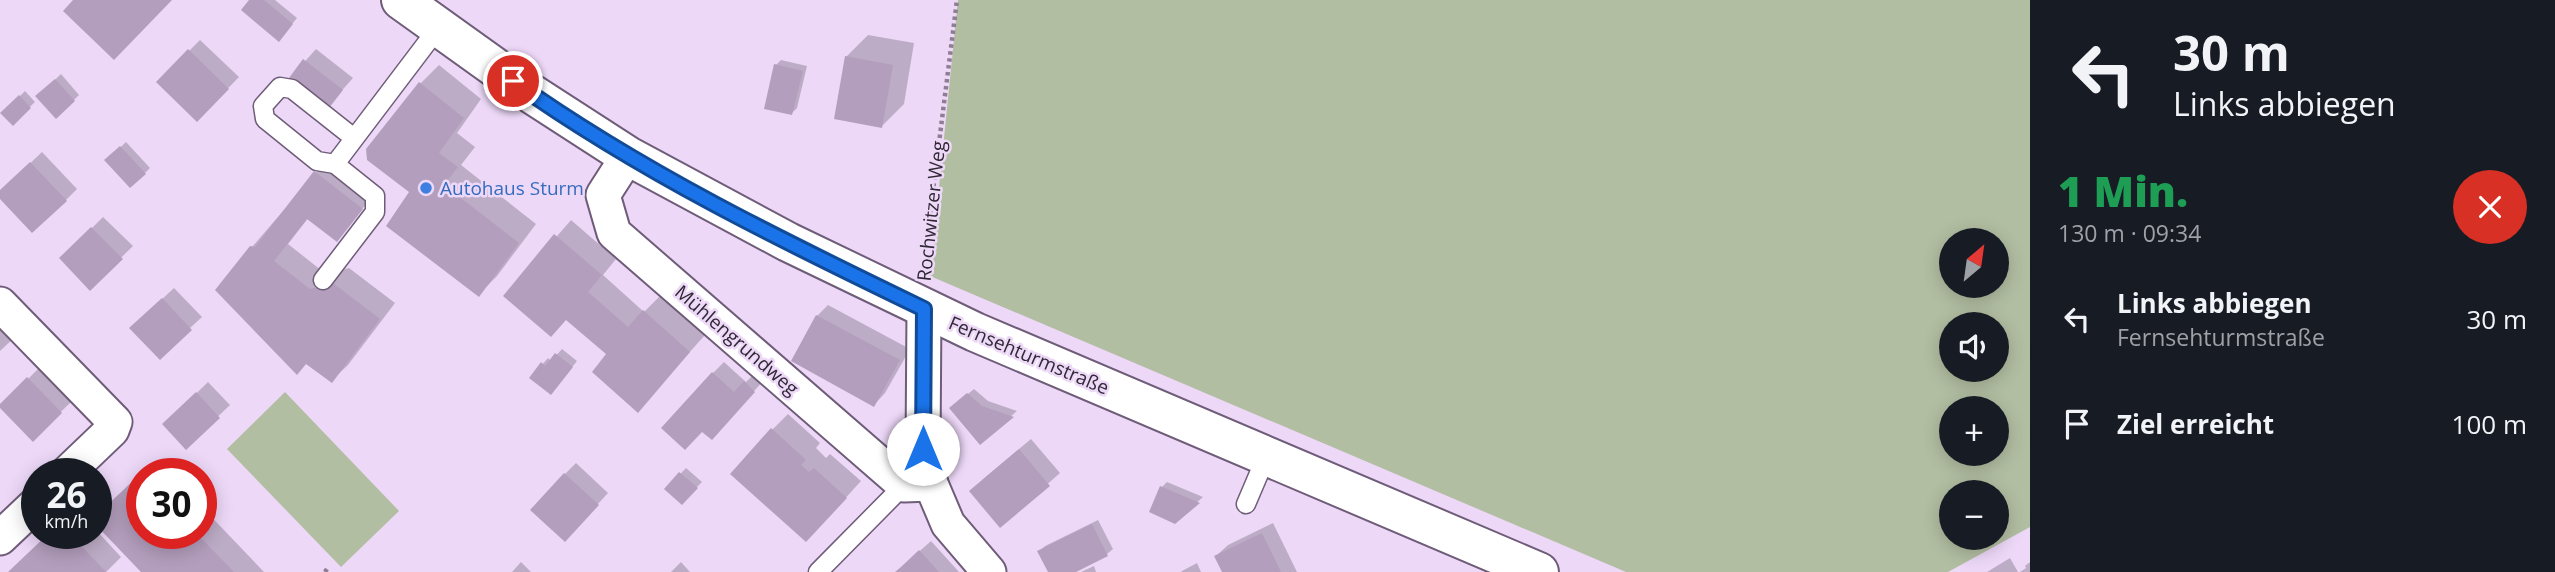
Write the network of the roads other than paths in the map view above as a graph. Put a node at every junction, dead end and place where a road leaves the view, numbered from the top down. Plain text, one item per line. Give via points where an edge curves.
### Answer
1 (401, 0) edge
2 (438, 28) junction
3 (354, 138) junction
4 (628, 156) junction
5 (335, 164) junction
6 (323, 281) dead end
7 (0, 304) edge
8 (924, 309) junction
9 (1266, 457) junction
10 (82, 458) edge
11 (918, 484) junction
12 (1246, 504) dead end
13 (21, 518) edge
14 (0, 538) edge
15 (818, 572) edge
16 (989, 572) edge
17 (1539, 572) edge

1 - 2 street, Fernsehturmstraße
2 - 3 lane
2 - 4 street, Fernsehturmstraße
3 - 5 lane
3 - 5 lane via 292,89 280,87 263,106 265,119 317,161
4 - 8 street, Fernsehturmstraße
4 - 11 street, Mühlengrundweg via 603,195 614,233
5 - 6 lane via 374,196 374,212
7 - 10 street via 115,422
8 - 9 street, Fernsehturmstraße
8 - 11 street, Rochwitzer Weg via 923,449
9 - 12 lane
9 - 17 street, Fernsehturmstraße
11 - 15 lane
11 - 16 street, Rochwitzer Weg
13 - 14 street

